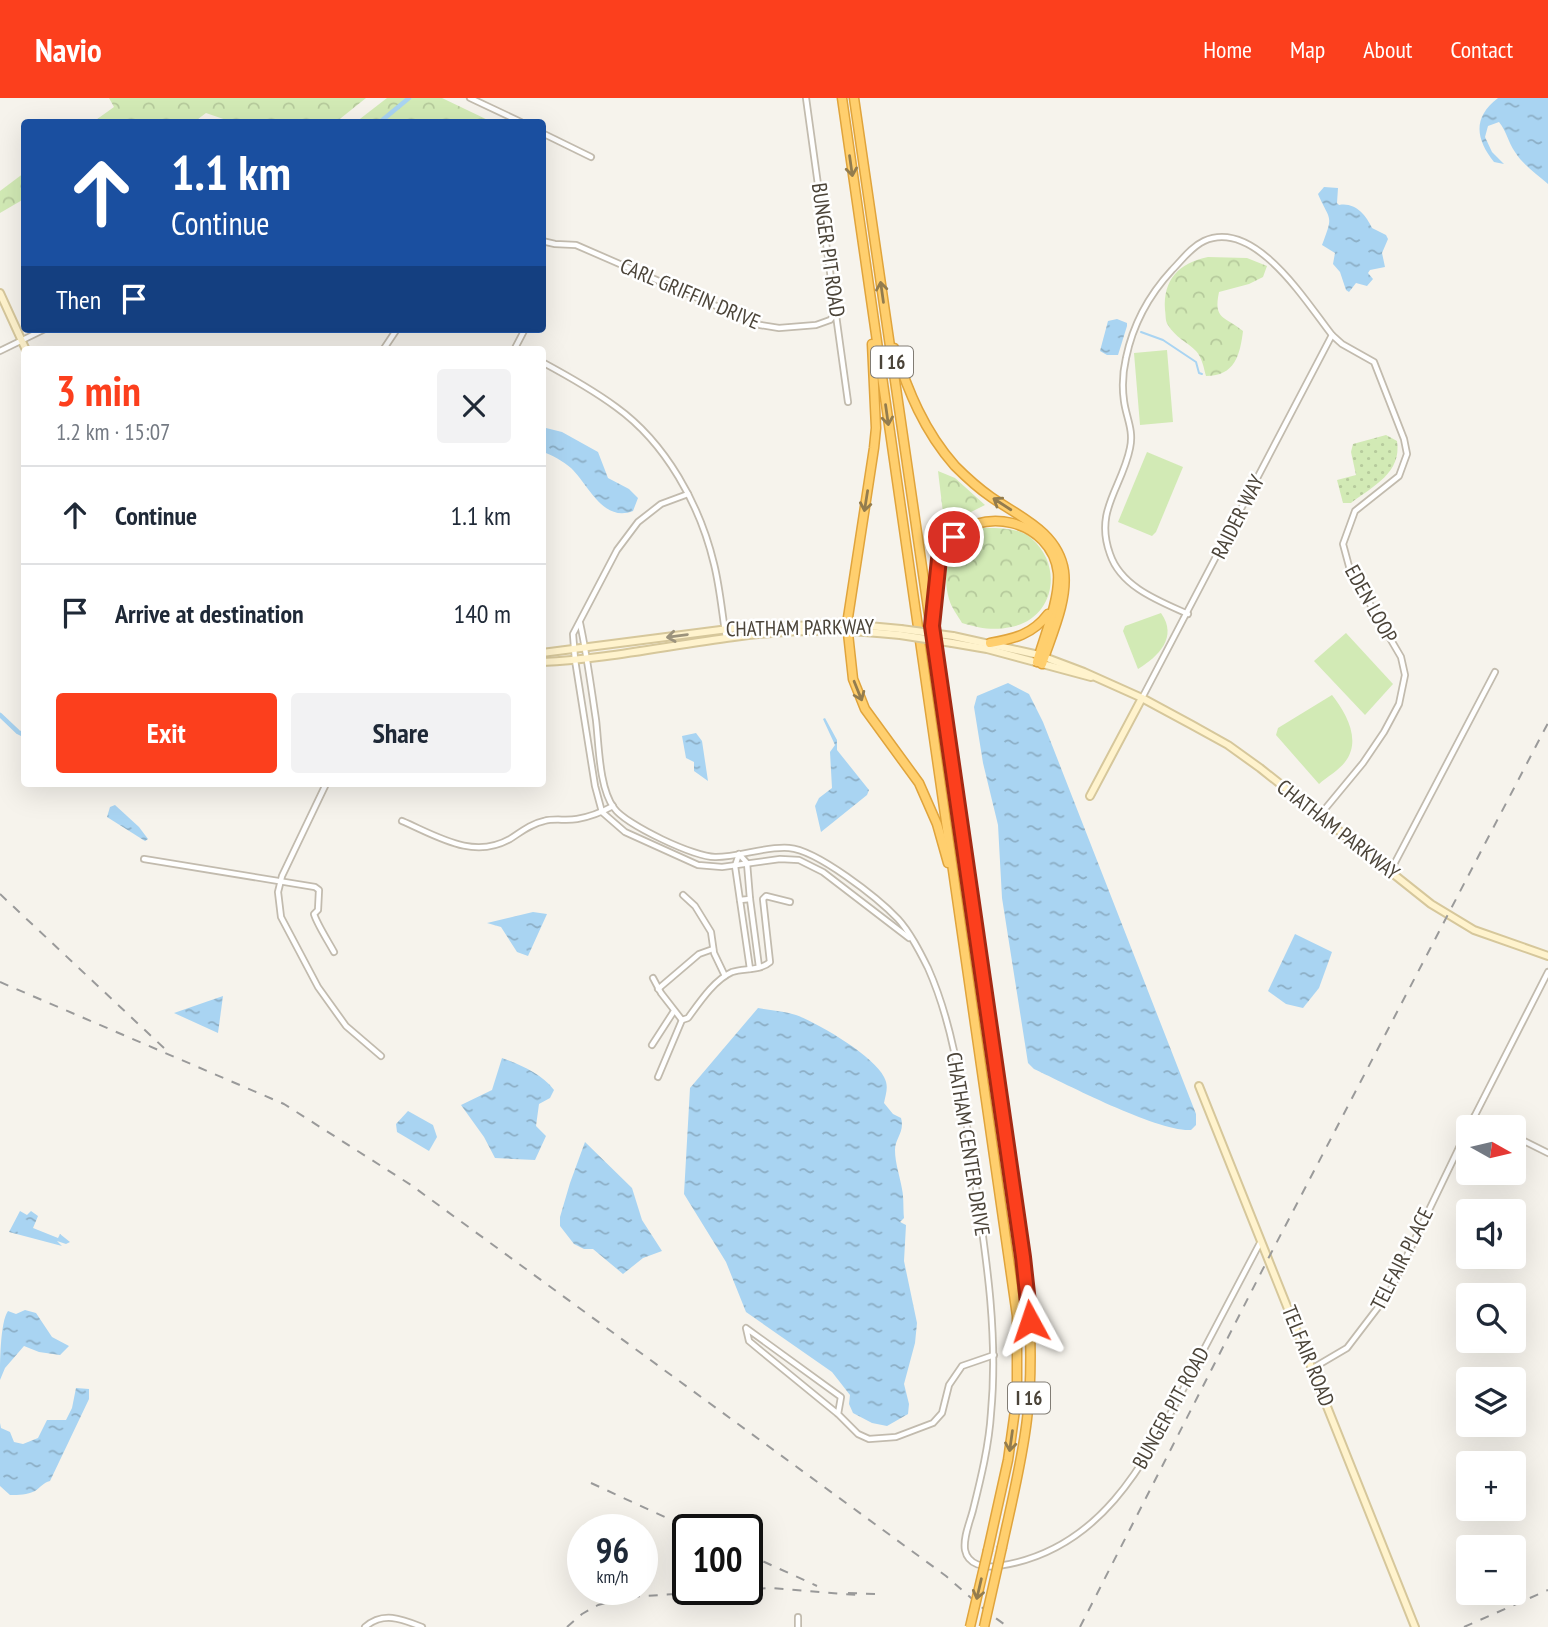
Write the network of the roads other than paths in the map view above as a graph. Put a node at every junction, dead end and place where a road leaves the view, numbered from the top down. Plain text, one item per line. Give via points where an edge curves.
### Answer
1 (470, 98) edge
2 (806, 98) edge
3 (842, 98) edge
4 (854, 98) edge
5 (515, 119) edge
6 (546, 135) edge
7 (591, 157) dead end
8 (546, 242) edge
9 (0, 293) edge
10 (872, 311) junction
11 (837, 312) junction
12 (886, 320) junction
13 (37, 333) edge
14 (1332, 335) junction
15 (22, 341) junction
16 (24, 346) edge
17 (0, 351) edge
18 (546, 364) edge
19 (848, 402) dead end
20 (688, 494) junction
21 (1055, 598) junction
22 (1188, 614) junction
23 (580, 623) junction
24 (932, 626) junction
25 (846, 628) junction
26 (724, 629) junction
27 (726, 638) junction
28 (952, 639) junction
29 (990, 643) junction
30 (586, 649) junction
31 (574, 651) junction
32 (546, 653) edge
33 (587, 659) junction
34 (575, 660) junction
35 (1041, 660) junction
36 (546, 663) edge
37 (1495, 672) dead end
38 (1142, 698) junction
39 (325, 787) edge
40 (1090, 796) dead end
41 (612, 806) junction
42 (602, 812) junction
43 (1320, 816) junction
44 (402, 821) dead end
45 (739, 854) junction
46 (144, 859) dead end
47 (747, 863) junction
48 (735, 866) junction
49 (1391, 872) junction
50 (281, 880) junction
51 (683, 895) dead end
52 (750, 899) junction
53 (740, 900) junction
54 (957, 900) junction
55 (790, 902) dead end
56 (913, 940) junction
57 (713, 949) junction
58 (334, 953) dead end
59 (1548, 956) edge
60 (759, 967) junction
61 (750, 969) junction
62 (1548, 972) edge
63 (725, 976) junction
64 (653, 978) dead end
65 (657, 989) junction
66 (674, 1011) junction
67 (682, 1020) junction
68 (652, 1045) dead end
69 (381, 1056) dead end
70 (659, 1077) dead end
71 (1199, 1086) dead end
72 (1475, 1115) edge
73 (1526, 1142) edge
74 (1548, 1153) edge
75 (1456, 1155) edge
76 (1261, 1241) junction
77 (994, 1355) junction
78 (1312, 1368) junction
79 (838, 1414) junction
80 (1011, 1563) joint
81 (798, 1617) dead end
82 (365, 1627) edge
83 (422, 1627) edge
84 (798, 1627) edge
85 (970, 1627) edge
86 (984, 1627) edge
87 (1415, 1627) edge

1 - 5 street
2 - 11 street, BUNGER PIT ROAD
3 -> 10 highway, I 16
12 -> 4 highway, I 16
6 - 7 street
8 - 11 street, CARL GRIFFIN DRIVE via 576,244 769,327 816,325
9 - 15 main road
10 -> 25 highway via 876,428
10 -> 54 highway, I 16
11 - 19 street, BUNGER PIT ROAD
12 - 24 highway, I 16
35 -> 12 highway via 1063,593 1059,555 1045,534 977,487 942,450 910,395
13 - 15 street
14 - 22 street, RAIDER WAY
14 - 22 street, EDEN LOOP via 1267,255 1231,238 1202,242 1187,254 1143,309 1125,360 1130,448 1106,513 1104,534 1120,573 1145,594
14 - 43 street, EDEN LOOP via 1374,362 1404,439 1407,454 1399,476 1355,511 1343,544 1350,570 1401,657 1405,675 1399,704 1384,732
15 - 16 main road
15 - 17 street
18 - 20 street via 618,408 657,447
20 - 23 street via 661,504 638,522 617,550
20 - 26 street via 714,562
21 - 24 highway via 1055,559 1040,537 1017,524 987,521 954,537 939,559
21 - 29 highway via 1049,613 1030,632
21 - 35 highway
22 - 38 street, RAIDER WAY
23 - 30 street
23 - 31 street via 573,634
24 - 86 highway, I 16, bridge via 1029,1305 1028,1416
25 - 26 main road, CHATHAM PARKWAY
25 - 27 main road, CHATHAM PARKWAY
25 - 28 main road, CHATHAM PARKWAY, bridge
25 -> 54 highway via 859,697 929,803
26 - 27 street
26 -> 30 main road, CHATHAM PARKWAY
27 - 33 main road, CHATHAM PARKWAY
28 - 29 main road, CHATHAM PARKWAY
28 - 35 main road, CHATHAM PARKWAY
29 - 35 main road, CHATHAM PARKWAY
30 - 31 main road, CHATHAM PARKWAY
30 - 33 street
31 - 32 main road, CHATHAM PARKWAY
31 - 34 street
33 - 34 main road, CHATHAM PARKWAY
33 - 41 street via 604,784
34 - 36 main road, CHATHAM PARKWAY
34 - 42 street
35 - 38 main road, CHATHAM PARKWAY
37 - 49 street
38 - 40 main road
38 - 43 main road, CHATHAM PARKWAY via 1228,745
39 - 50 street
41 - 42 street
41 - 45 street, CHATHAM CENTER DRIVE via 631,823 701,855
42 - 44 street via 547,820 483,849 464,848
42 - 48 street, CHATHAM CENTER DRIVE via 625,832 682,859 710,867
43 - 49 main road, CHATHAM PARKWAY
45 - 47 street
45 - 48 street
45 - 56 street, CHATHAM CENTER DRIVE via 776,848 809,852 886,908
46 - 50 street
47 - 48 street, CHATHAM CENTER DRIVE
47 - 52 street
47 - 56 street, CHATHAM CENTER DRIVE via 790,859 810,865
48 - 53 street
49 - 59 main road, CHATHAM PARKWAY via 1474,930
50 - 58 street via 319,890 315,919
50 - 69 street via 281,917 324,999 346,1026
51 - 57 street via 704,919
52 - 53 street
52 - 60 street
53 - 61 street
54 -> 85 highway, I 16, bridge via 1017,1317 1017,1396 1009,1460
55 - 60 street via 766,895 762,899 770,962
56 - 77 street, CHATHAM CENTER DRIVE via 928,969 956,1053 987,1262
57 - 63 street
57 - 65 street via 699,954
60 - 61 street
61 - 63 street
62 - 72 street, TELFAIR PLACE
63 - 67 street
64 - 65 street
65 - 66 street
66 - 67 street
66 - 68 street
67 - 70 street
71 - 76 main road, TELFAIR ROAD
73 - 74 street
75 - 78 street, TELFAIR PLACE via 1389,1293 1348,1348
76 - 78 main road, TELFAIR ROAD
76 - 80 street, BUNGER PIT ROAD via 1151,1451 1123,1491 1072,1539
77 - 79 street via 962,1366 949,1385 942,1413 923,1429 869,1438 858,1434
77 - 80 street, CHATHAM CENTER DRIVE via 988,1438 965,1548 971,1562 982,1566
78 - 87 main road, TELFAIR ROAD
79 - 79 street via 749,1341 746,1328 841,1397
81 - 84 street
82 - 83 street via 391,1617

